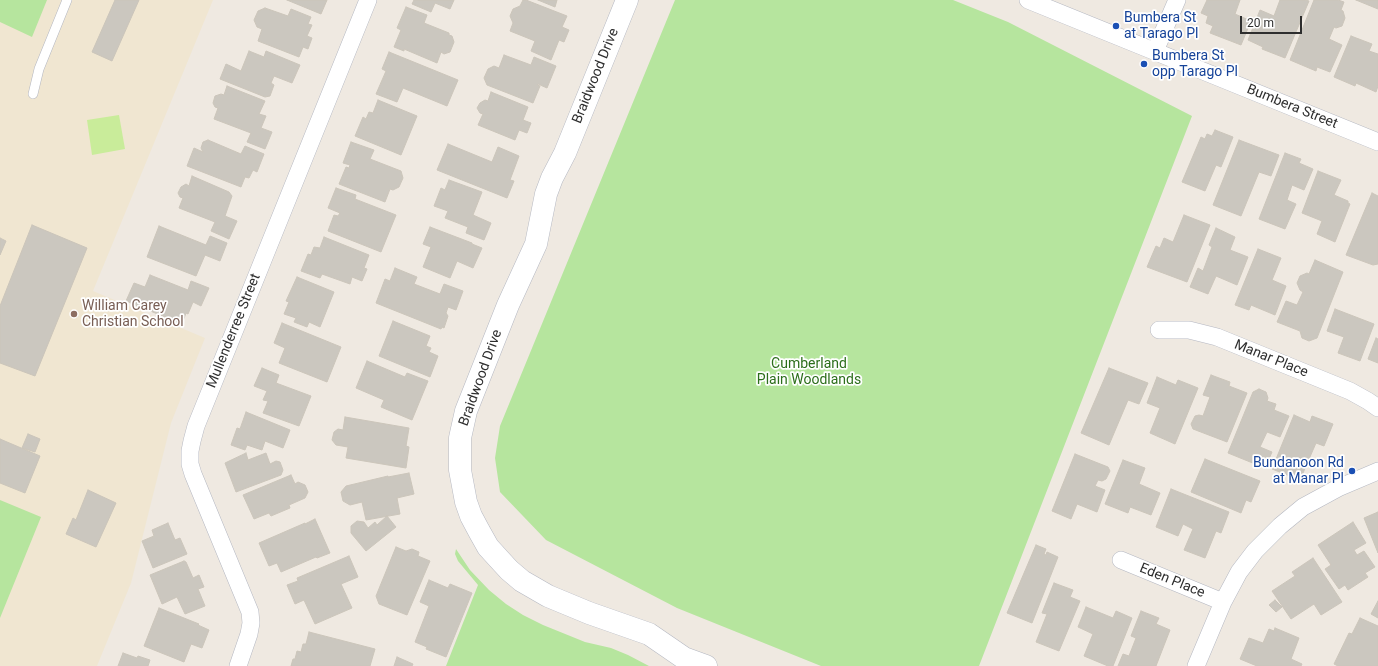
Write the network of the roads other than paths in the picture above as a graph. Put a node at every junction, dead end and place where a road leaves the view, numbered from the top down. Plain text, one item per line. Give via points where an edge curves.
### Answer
1 (67, 0) edge
2 (368, 0) edge
3 (627, 0) edge
4 (1028, 0) edge
5 (1177, 0) edge
6 (1155, 51) junction
7 (33, 94) dead end
8 (1378, 142) edge
9 (1159, 330) dead end
10 (1378, 408) edge
11 (1378, 471) edge
12 (1122, 560) dead end
13 (1223, 602) junction
14 (238, 666) edge
15 (706, 666) edge
16 (1196, 666) edge

1 - 7 lane via 39,69
2 - 14 street, Mullenderree Street via 201,414 190,451 193,474 250,612 249,634
3 - 15 street, Braidwood Drive via 565,153 552,178 533,253 513,293 466,411 460,438 460,470 471,516 488,547 522,581 548,596 649,634 684,658
4 - 6 street, Bumbera Street
5 - 6 street
6 - 8 street, Bumbera Street
9 - 10 street, Manar Place via 1189,330 1217,337 1350,391
11 - 13 street via 1338,488 1292,516 1268,537 1247,562
12 - 13 street, Eden Place
13 - 16 street

